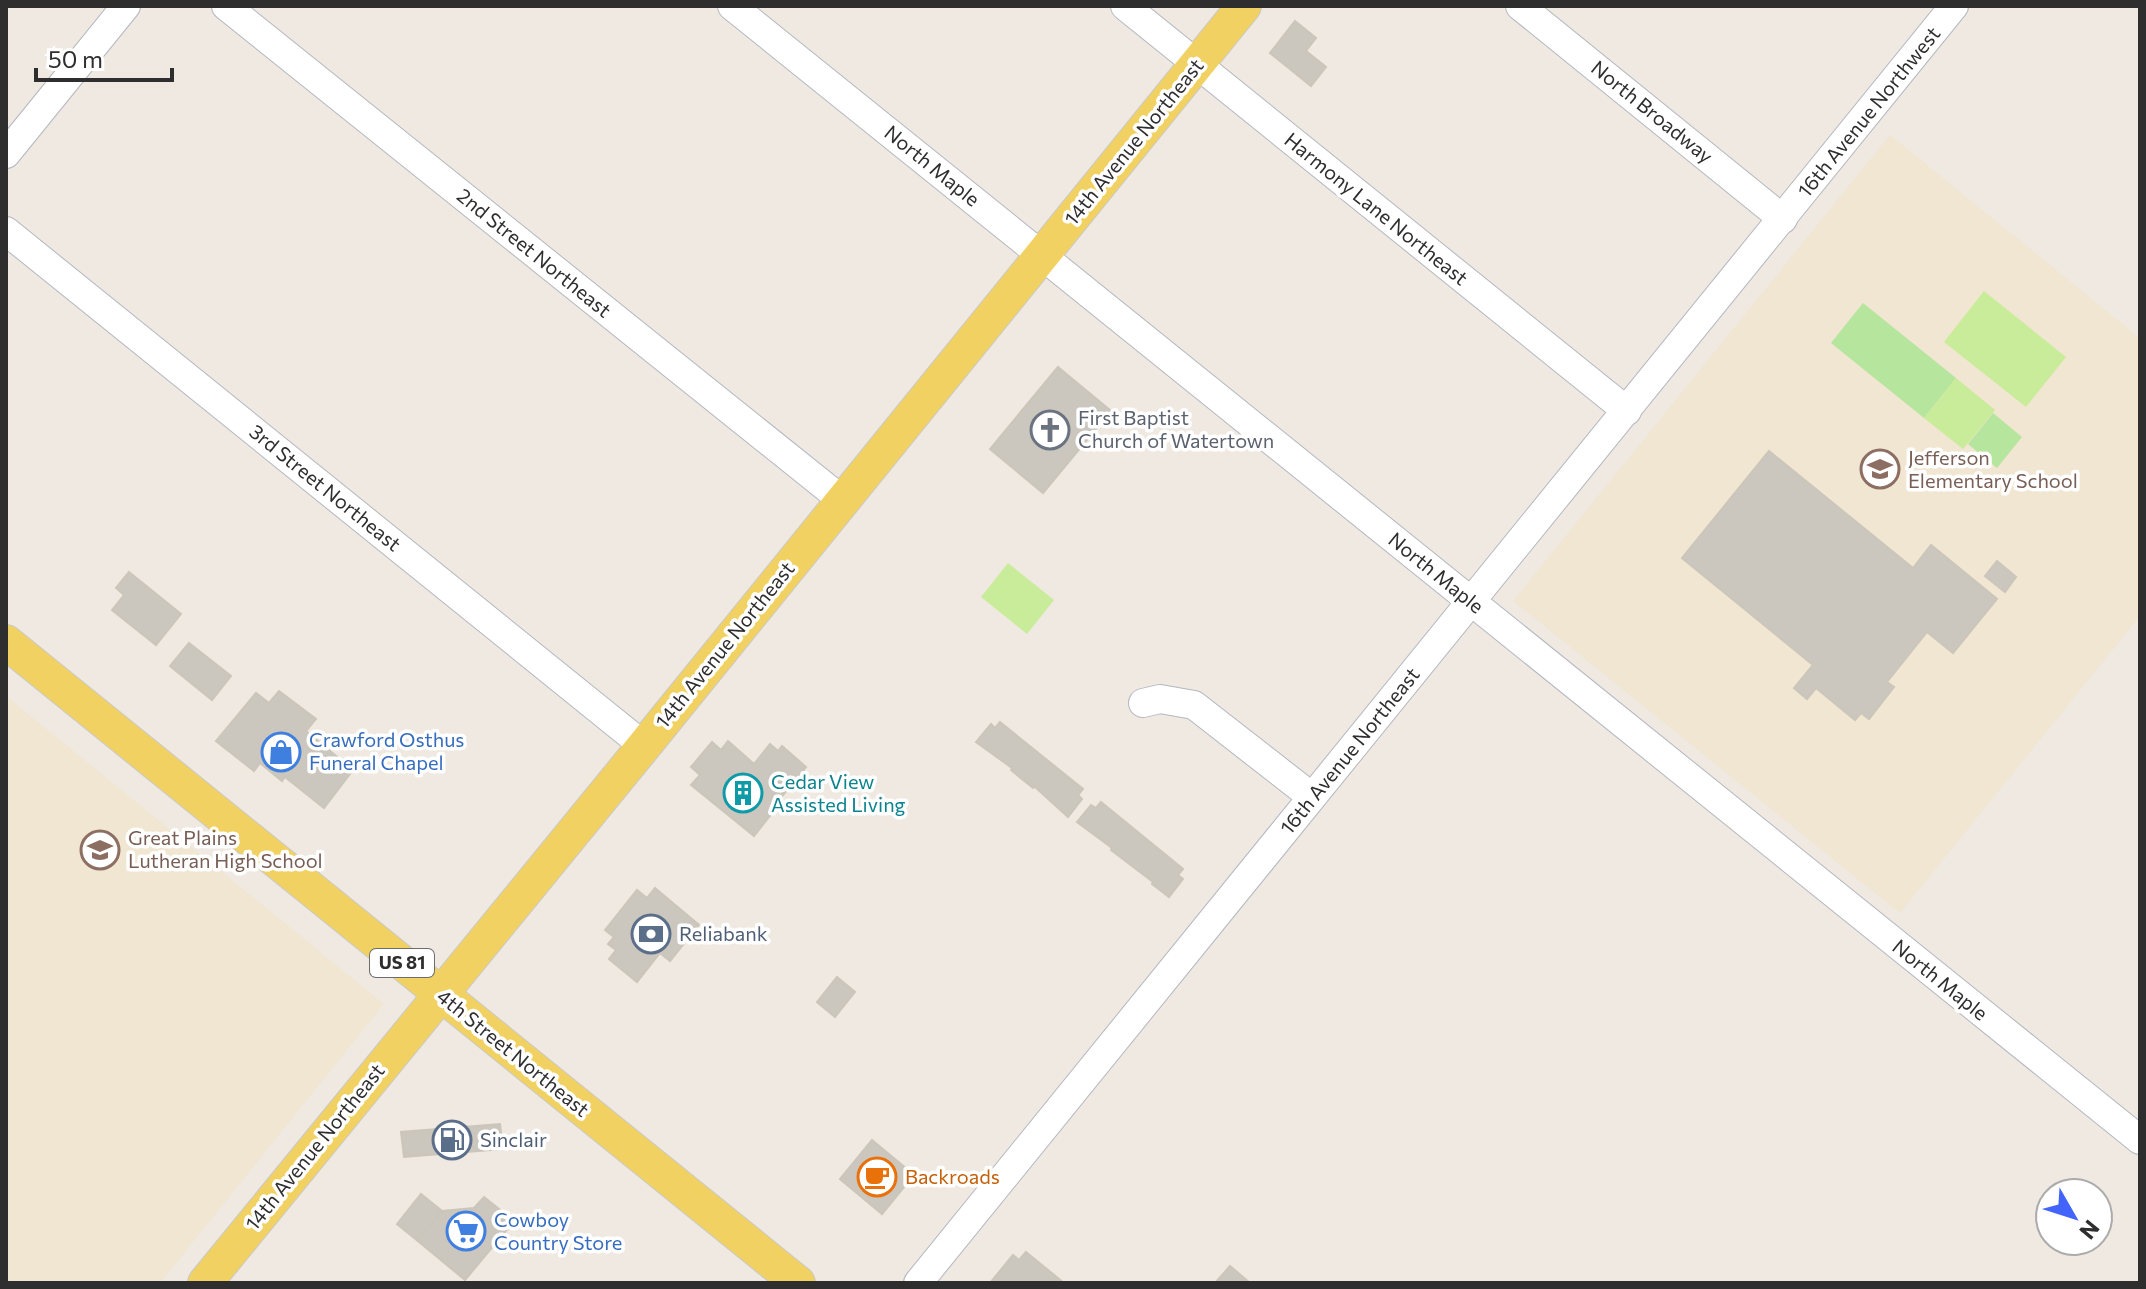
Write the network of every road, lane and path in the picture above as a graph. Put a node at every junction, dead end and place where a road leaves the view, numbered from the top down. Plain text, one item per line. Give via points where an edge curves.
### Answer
1 (126, 6) edge
2 (226, 6) edge
3 (732, 6) edge
4 (1125, 6) edge
5 (1244, 6) edge
6 (1520, 6) edge
7 (1941, 10) edge
8 (1197, 65) junction
9 (6, 154) edge
10 (1783, 219) junction
11 (6, 231) edge
12 (1042, 256) junction
13 (1627, 411) junction
14 (842, 500) junction
15 (1472, 603) junction
16 (6, 642) edge
17 (1143, 703) dead end
18 (644, 746) junction
19 (1312, 797) junction
20 (440, 994) junction
21 (2140, 1140) edge
22 (205, 1283) edge
23 (798, 1283) edge
24 (918, 1283) edge

1 - 9 street
2 - 14 street, 2nd Street Northeast
3 - 12 street, North Maple
4 - 8 street, Harmony Lane Northeast
5 - 8 main road, 14th Avenue Northeast
6 - 10 street, North Broadway
7 - 10 street, 16th Avenue Northwest
8 - 12 main road, 14th Avenue Northeast
8 - 13 street, Harmony Lane Northeast
10 - 13 street, 16th Avenue Northeast
11 - 18 street, 3rd Street Northeast
12 - 14 main road, 14th Avenue Northeast
12 - 15 street, North Maple
13 - 15 street, 16th Avenue Northeast
14 - 18 main road, 14th Avenue Northeast
15 - 19 street, 16th Avenue Northeast
15 - 21 street, North Maple
16 - 20 main road, 4th Street Northeast / US 81
17 - 19 street via 1160,699 1194,705
18 - 20 main road, 14th Avenue Northeast
19 - 24 street, 16th Avenue Northeast
20 - 22 main road, 14th Avenue Northeast
20 - 23 main road, 4th Street Northeast / US 81

